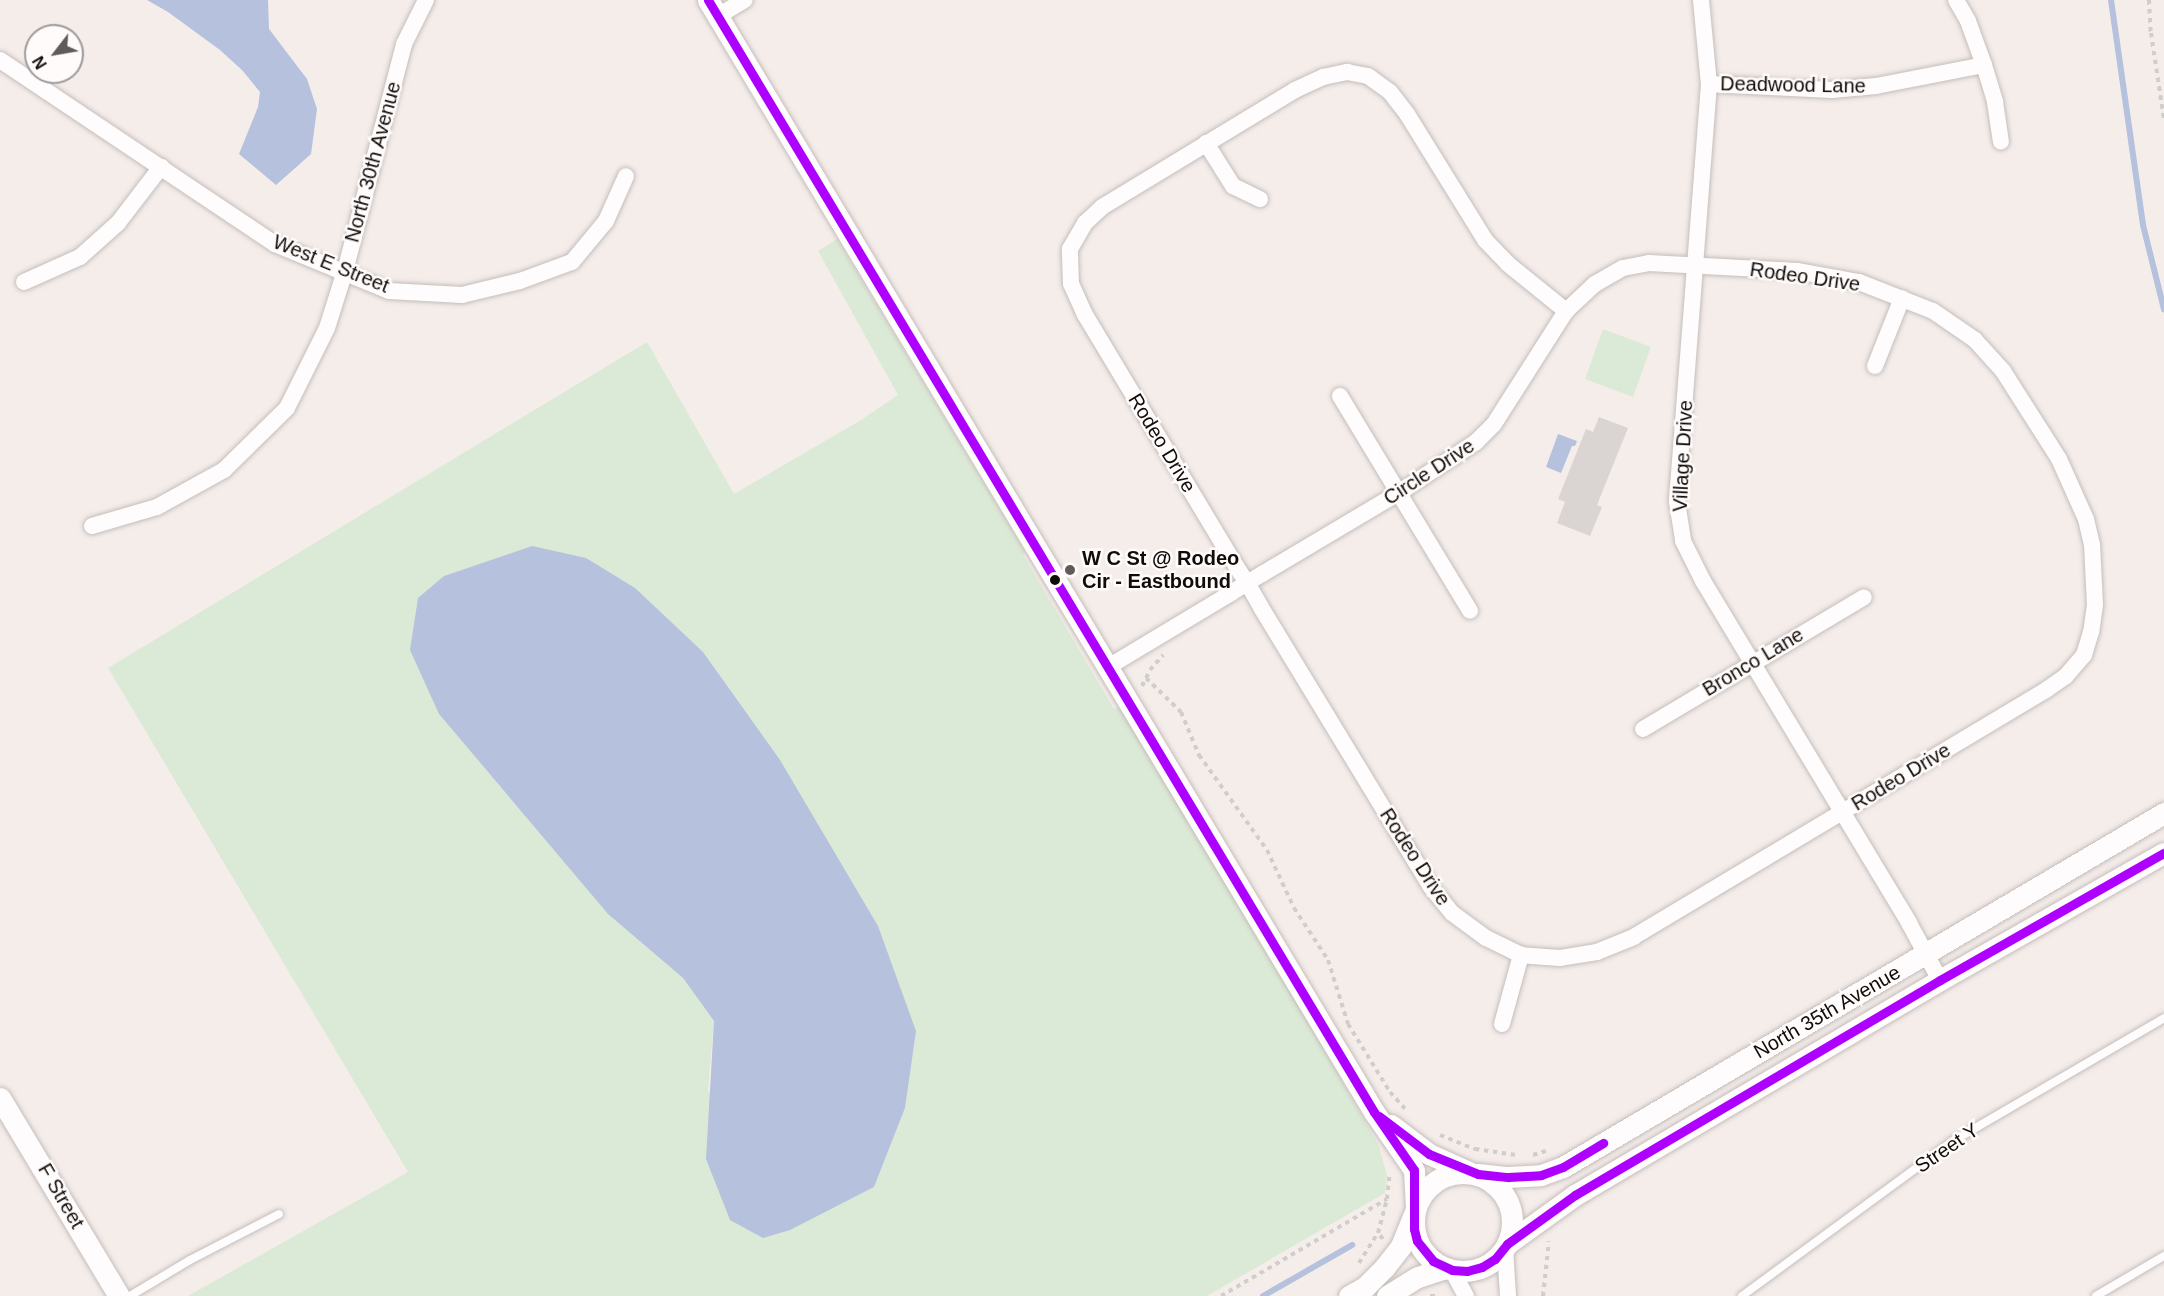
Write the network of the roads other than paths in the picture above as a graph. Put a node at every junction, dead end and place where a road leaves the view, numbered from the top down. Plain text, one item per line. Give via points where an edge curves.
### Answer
1 (426, 0) edge
2 (745, 0) edge
3 (1701, 0) edge
4 (1956, 0) edge
5 (713, 8) edge
6 (0, 60) edge
7 (1984, 65) junction
8 (1709, 84) junction
9 (2001, 142) dead end
10 (1206, 143) junction
11 (161, 167) junction
12 (626, 176) dead end
13 (1260, 199) dead end
14 (1697, 264) junction
15 (345, 271) junction
16 (24, 282) dead end
17 (1902, 298) junction
18 (1566, 311) junction
19 (1875, 366) dead end
20 (1340, 396) dead end
21 (1400, 492) junction
22 (92, 526) dead end
23 (1246, 583) junction
24 (1864, 597) dead end
25 (1470, 611) dead end
26 (1752, 662) junction
27 (1108, 667) junction
28 (1643, 729) dead end
29 (1842, 813) junction
30 (2164, 813) edge
31 (2164, 854) edge
32 (1926, 954) junction
33 (1521, 956) junction
34 (1940, 980) junction
35 (2164, 1018) edge
36 (1502, 1024) dead end
37 (0, 1098) edge
38 (1374, 1112) junction
39 (1473, 1173) junction
40 (1415, 1210) junction
41 (279, 1214) dead end
42 (1506, 1246) junction
43 (2164, 1256) edge
44 (1448, 1269) junction
45 (119, 1296) edge
46 (130, 1296) edge
47 (1349, 1296) edge
48 (1387, 1296) edge
49 (1466, 1296) edge
50 (1508, 1296) edge
51 (1742, 1296) edge
52 (2096, 1296) edge

1 - 15 street, North 30th Avenue via 404,44
2 - 5 street
3 - 8 street, Village Drive
4 - 7 street
5 - 27 street
6 - 11 street, West E Street
7 - 8 street, Deadwood Lane via 1876,87 1832,90
7 - 9 street
8 - 14 street, Village Drive
10 - 13 street via 1233,186
10 - 18 street, Rodeo Drive via 1323,76 1347,72 1368,76 1390,92 1407,114 1485,240
10 - 23 street, Rodeo Drive via 1102,207 1084,223 1070,249 1069,274 1085,315
11 - 15 street, West E Street via 275,244
11 - 16 street via 118,223 80,256
12 - 15 street, West E Street via 606,221 572,262 520,281 462,296 389,291
14 - 17 street, Rodeo Drive via 1797,271 1859,282
14 - 18 street, Rodeo Drive via 1649,263 1623,268 1595,284
14 - 26 street, Village Drive via 1677,502 1683,541
15 - 22 street, North 30th Avenue via 327,328 287,408 224,470 157,507
17 - 19 street
17 - 29 street, Rodeo Drive via 1933,311 1975,340 2003,371 2060,459 2086,519 2092,544 2095,605 2084,655 2066,676
18 - 21 street, Circle Drive via 1494,424 1476,442
20 - 21 street
21 - 23 street, Circle Drive
21 - 25 street
23 - 27 street, Circle Drive
23 - 33 street, Rodeo Drive via 1442,903 1486,938
24 - 26 street, Bronco Lane
26 - 28 street, Bronco Lane
26 - 29 street, Village Drive
27 - 38 street
29 - 32 street, Village Drive
29 - 33 street, Rodeo Drive via 1634,938 1588,954 1560,958
30 - 32 street, North 35th Avenue
31 - 34 street, North 35th Avenue
32 - 34 street, Village Drive
32 - 39 street, North 35th Avenue via 1563,1167 1541,1175
33 - 36 street
34 - 42 street, North 35th Avenue via 1575,1195
35 - 51 lane, Street Y via 1953,1141
37 - 45 street, F Street
38 - 39 street via 1429,1154
38 - 40 street via 1414,1170
39 - 40 street via 1455,1173 1437,1180 1422,1193
39 - 42 street via 1493,1182 1511,1210 1512,1227
40 - 44 street via 1417,1241 1429,1257
40 - 47 street via 1401,1246 1365,1287
41 - 46 lane via 154,1279
42 - 44 street via 1482,1267 1467,1271
42 - 50 street
43 - 52 lane
44 - 48 street via 1418,1277
44 - 49 street

